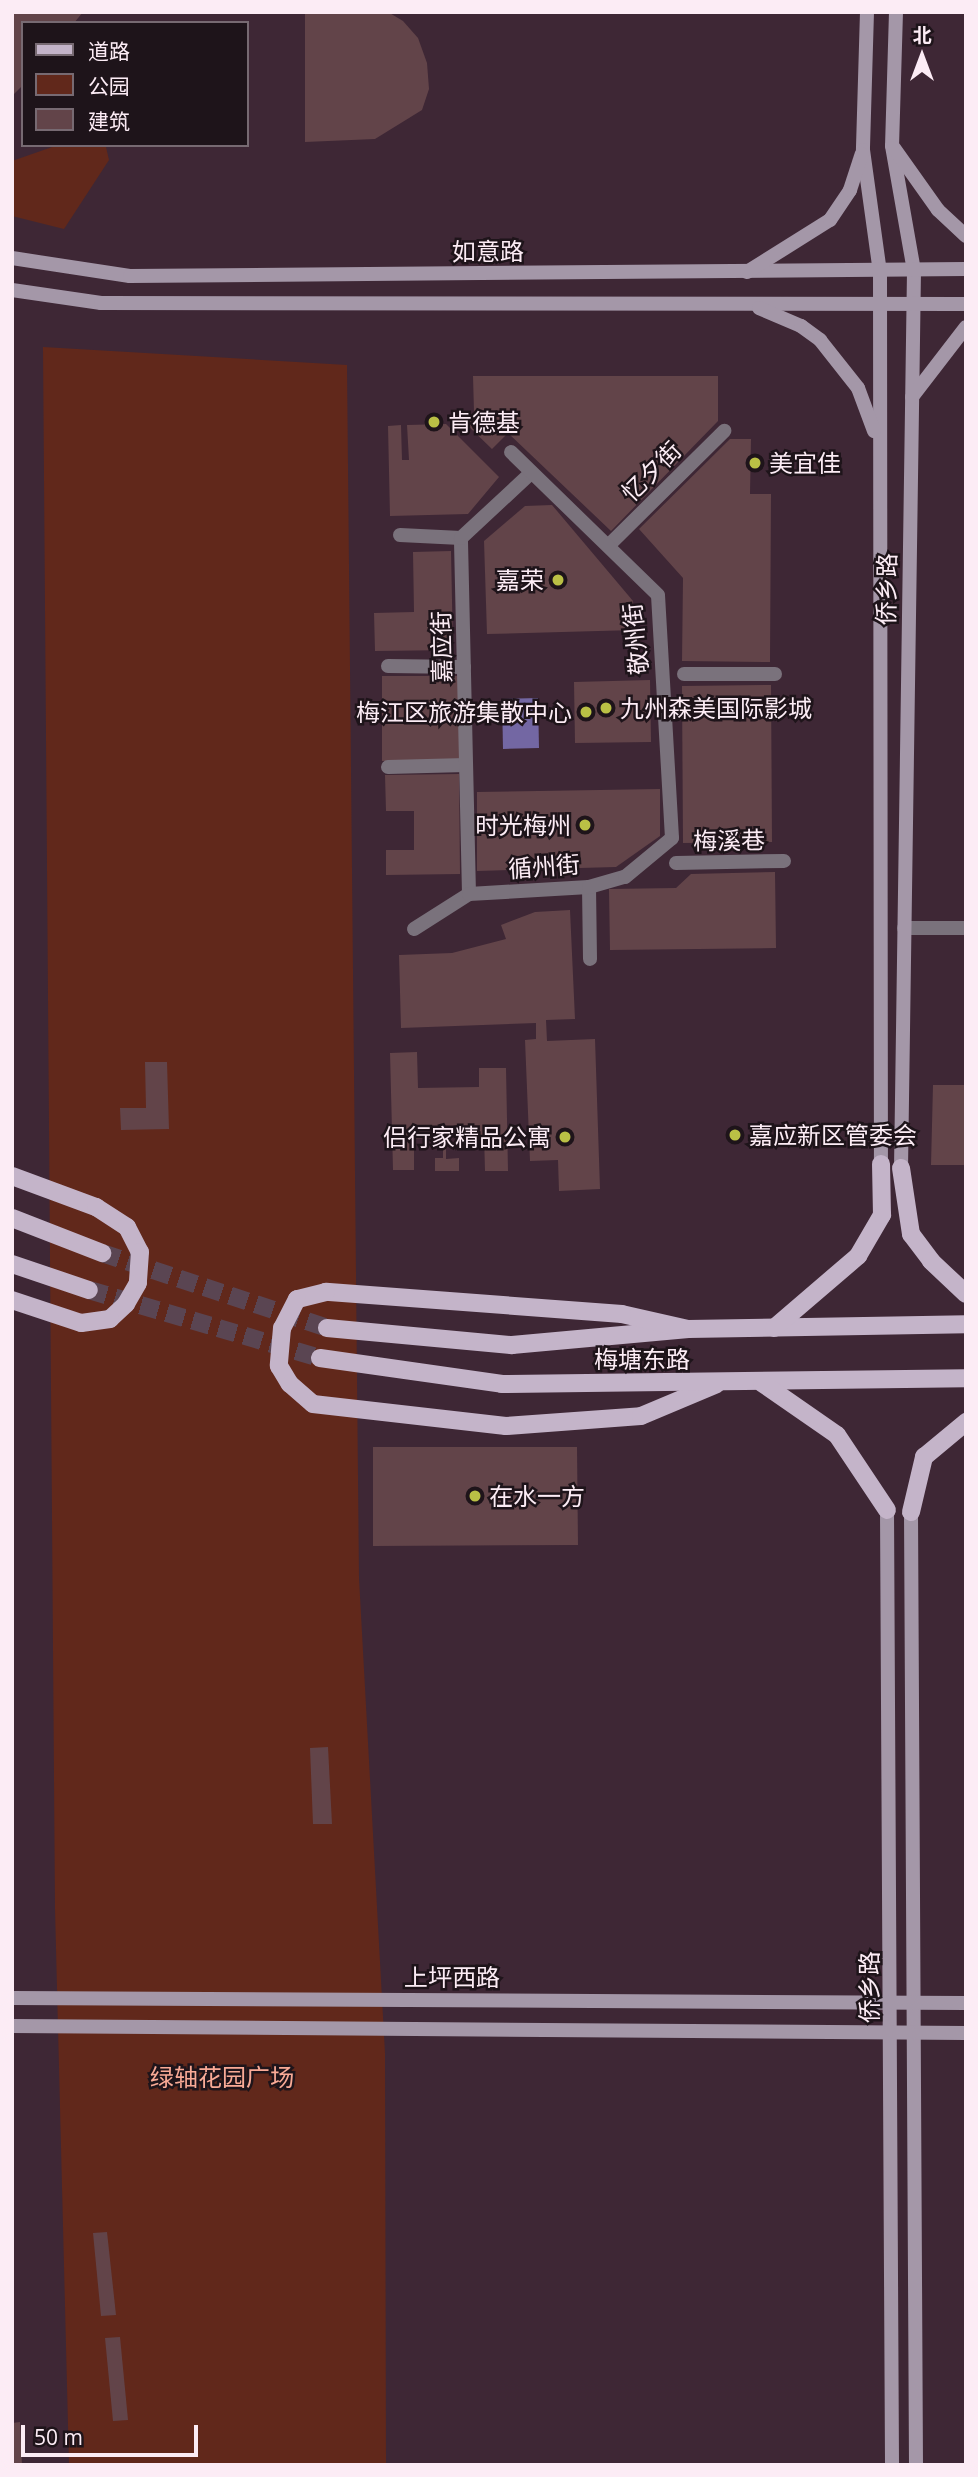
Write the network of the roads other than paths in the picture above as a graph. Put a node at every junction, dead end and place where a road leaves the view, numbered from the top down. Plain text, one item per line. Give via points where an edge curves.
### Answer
1 (867, 12) edge
2 (896, 12) edge
3 (892, 146) junction
4 (863, 150) junction
5 (966, 236) edge
6 (12, 258) edge
7 (966, 270) edge
8 (914, 271) junction
9 (880, 272) junction
10 (746, 273) junction
11 (12, 290) edge
12 (966, 304) edge
13 (752, 305) junction
14 (913, 306) junction
15 (880, 307) junction
16 (966, 327) edge
17 (911, 398) junction
18 (724, 431) dead end
19 (878, 444) junction
20 (511, 452) dead end
21 (531, 473) junction
22 (400, 535) dead end
23 (461, 538) junction
24 (610, 544) junction
25 (388, 666) dead end
26 (464, 667) junction
27 (684, 674) dead end
28 (775, 674) dead end
29 (467, 765) junction
30 (388, 767) dead end
31 (672, 838) joint
32 (784, 862) dead end
33 (676, 863) dead end
34 (589, 887) junction
35 (469, 894) junction
36 (904, 928) junction
37 (966, 928) edge
38 (414, 929) dead end
39 (590, 959) dead end
40 (881, 1164) joint
41 (901, 1168) joint
42 (12, 1176) edge
43 (12, 1217) edge
44 (102, 1253) tunnel mouth
45 (12, 1264) edge
46 (89, 1290) tunnel mouth
47 (966, 1294) edge
48 (12, 1300) edge
49 (966, 1324) edge
50 (327, 1328) tunnel mouth
51 (774, 1328) junction
52 (688, 1329) junction
53 (320, 1358) tunnel mouth
54 (966, 1378) edge
55 (762, 1383) junction
56 (717, 1384) junction
57 (966, 1422) edge
58 (887, 1510) joint
59 (911, 1512) joint
60 (12, 1998) edge
61 (892, 2003) junction
62 (914, 2003) junction
63 (966, 2003) edge
64 (12, 2026) edge
65 (966, 2033) edge
66 (892, 2034) junction
67 (915, 2035) junction
68 (892, 2465) edge
69 (916, 2465) edge

1 - 4 street, 侨乡路
2 - 3 street, 侨乡路
3 - 5 street via 938,210
3 - 8 street, 侨乡路
4 - 9 street, 侨乡路
4 - 10 street via 850,190 830,220
6 - 10 street, 如意路 via 130,276
7 - 8 street, 如意路
8 - 9 street, 如意路
8 - 14 street, 侨乡路
9 - 10 street, 如意路
9 - 15 street, 侨乡路
11 - 13 street via 101,303
12 - 14 street
13 - 15 street
13 - 19 street via 801,326 820,340 858,388
14 - 15 street
14 - 17 street, 侨乡路
15 - 19 street, 侨乡路
16 - 17 street
17 - 36 street, 侨乡路
18 - 24 street, 忆夕街
19 - 40 street, 侨乡路
20 - 21 street, 敬州街
21 - 23 street
21 - 24 street, 敬州街
22 - 23 street
23 - 26 street, 嘉应街
24 - 31 street, 敬州街 via 658,595
25 - 26 street
26 - 29 street, 嘉应街
27 - 28 street
29 - 30 street
29 - 35 street, 嘉应街
31 - 34 street, 循州街 via 625,877
32 - 33 street, 梅溪巷
34 - 35 street, 循州街
34 - 39 street
35 - 38 street, 循州街
36 - 37 street
36 - 41 street, 侨乡路
40 - 51 main road via 882,1215 858,1256
41 - 47 main road via 911,1234 930,1261
42 - 48 main road via 96,1208 127,1227 140,1252 138,1283 110,1320 81,1323
43 - 44 main road
45 - 46 main road
49 - 51 main road, 梅塘东路
50 - 52 main road, 梅塘东路 via 512,1345
51 - 52 main road, 梅塘东路
52 - 56 main road via 622,1314 326,1292 297,1299 282,1328 279,1366 290,1384 313,1404 506,1426 641,1416
53 - 56 main road, 梅塘东路 via 502,1384
54 - 55 main road, 梅塘东路
55 - 56 main road, 梅塘东路
55 - 58 main road via 837,1435
57 - 59 main road via 924,1457
58 - 61 street, 侨乡路
59 - 62 street, 侨乡路
60 - 61 street, 上坪西路
61 - 62 street, 上坪西路
61 - 66 street, 侨乡路
62 - 63 street, 上坪西路
62 - 67 street, 侨乡路
64 - 66 street
65 - 67 street
66 - 67 street
66 - 68 street, 侨乡路
67 - 69 street, 侨乡路

